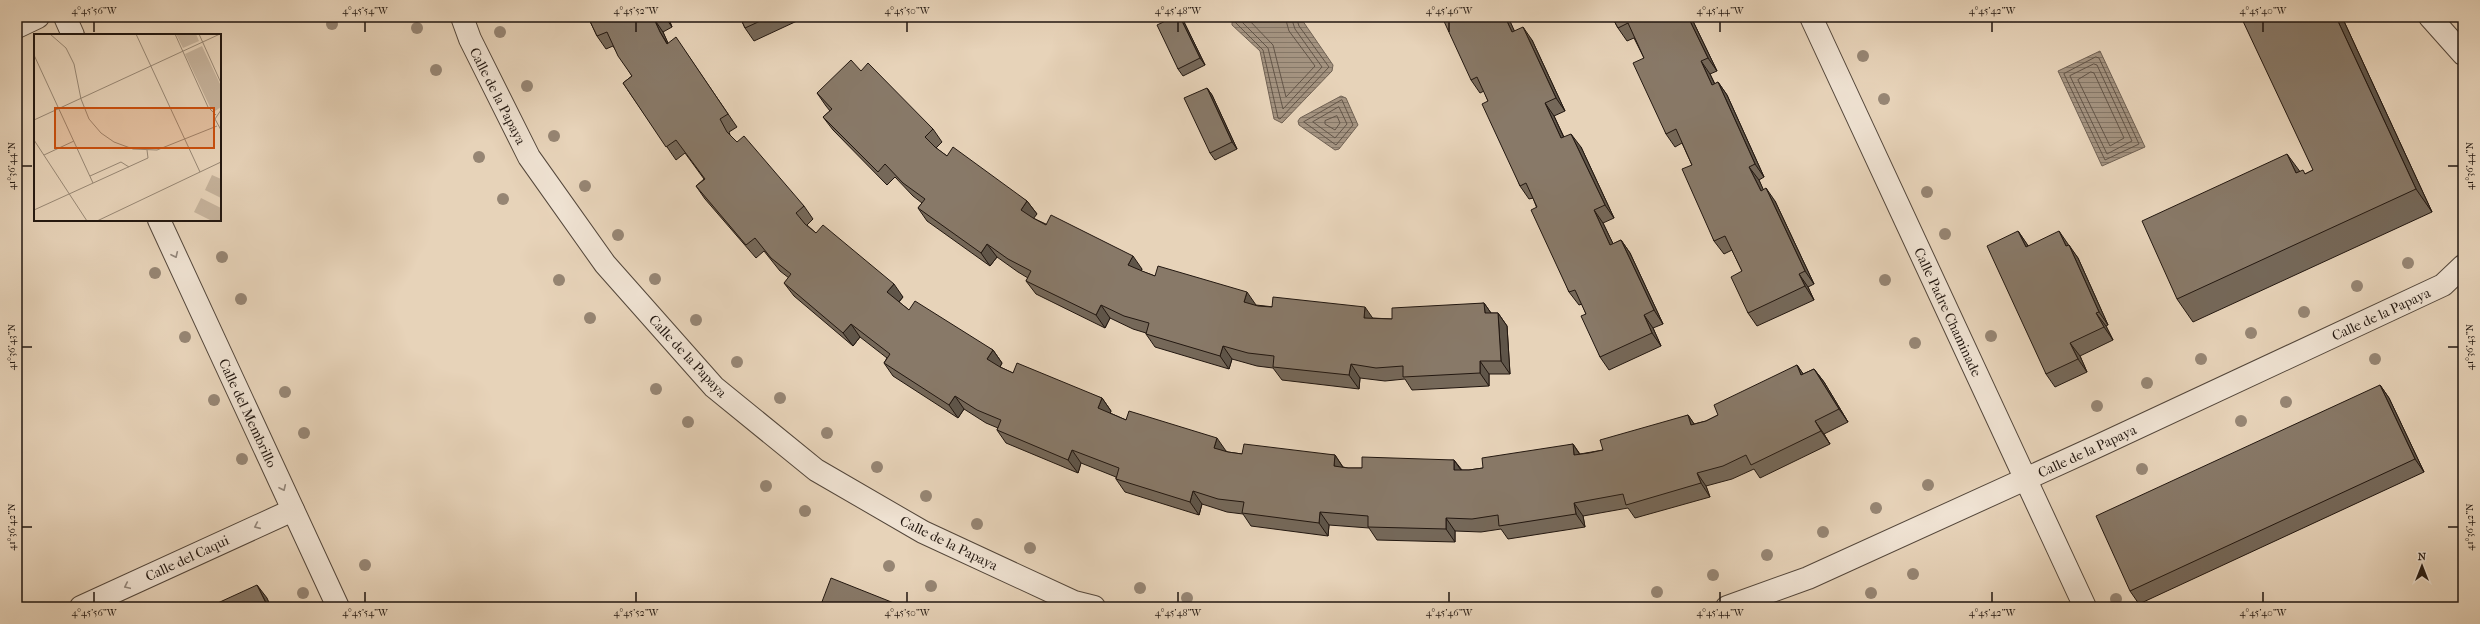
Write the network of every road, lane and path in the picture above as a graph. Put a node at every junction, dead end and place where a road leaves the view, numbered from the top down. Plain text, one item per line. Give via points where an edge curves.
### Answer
1 (38, 17) edge
2 (65, 17) edge
3 (462, 17) edge
4 (1811, 17) edge
5 (2432, 20) edge
6 (17, 27) edge
7 (73, 34) edge
8 (2463, 38) edge
9 (2463, 54) edge
10 (159, 221) edge
11 (2463, 266) edge
12 (2453, 283) edge
13 (2026, 479) junction
14 (293, 510) junction
15 (81, 607) edge
16 (338, 607) edge
17 (1094, 607) edge
18 (1727, 607) edge
19 (2085, 607) edge

1 - 6 street
2 - 7 street
3 - 17 street, Calle de la Papaya via 470,39 529,157 605,264 714,387 816,470 923,532 1074,602
4 - 13 street, Calle Padre Chaminade
5 - 8 street
5 - 9 street
10 -> 14 street, Calle del Membrillo
11 - 12 street, Calle de la Papaya
12 - 13 street, Calle de la Papaya
13 - 18 street, Calle de la Papaya via 1808,578
13 - 19 street, Calle Padre Chaminade
14 -> 15 street, Calle del Caqui
14 - 16 street, Calle del Membrillo

